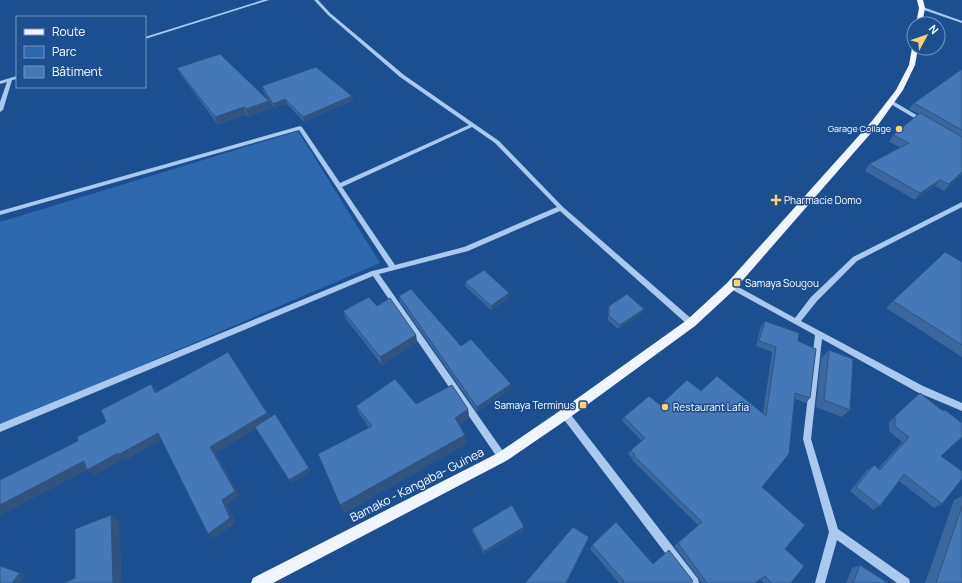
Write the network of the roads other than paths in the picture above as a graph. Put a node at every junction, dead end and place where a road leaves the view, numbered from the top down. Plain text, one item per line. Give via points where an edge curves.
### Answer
1 (268, 0) edge
2 (316, 0) edge
3 (920, 0) edge
4 (922, 8) junction
5 (920, 16) edge
6 (962, 22) edge
7 (146, 38) edge
8 (914, 56) edge
9 (16, 78) edge
10 (10, 80) junction
11 (0, 83) edge
12 (890, 102) junction
13 (0, 110) edge
14 (930, 124) edge
15 (473, 125) junction
16 (338, 186) junction
17 (962, 204) edge
18 (561, 208) junction
19 (0, 213) edge
20 (393, 268) junction
21 (374, 273) junction
22 (731, 286) junction
23 (797, 321) junction
24 (691, 323) junction
25 (819, 334) junction
26 (962, 407) edge
27 (565, 414) junction
28 (0, 428) edge
29 (502, 456) junction
30 (834, 532) junction
31 (258, 583) edge
32 (694, 583) edge
33 (820, 583) edge
34 (905, 583) edge

1 - 7 street
2 - 15 street via 379,58
3 - 4 main road
4 - 5 main road
4 - 6 street
8 - 12 main road via 899,90
9 - 10 street
10 - 11 street
10 - 13 street
12 - 14 street
12 - 22 main road via 875,123
15 - 16 street
15 - 18 street via 497,142
16 - 19 street via 300,128
16 - 20 street
17 - 23 street via 855,258 814,299
18 - 20 street via 466,248
18 - 24 street
20 - 21 street
21 - 28 street
21 - 29 street
22 - 23 street
22 - 24 main road
23 - 25 street
24 - 27 main road, Bamako - Kangaba- Guinea
25 - 26 street via 920,389
25 - 30 street via 807,439
27 - 29 main road, Bamako - Kangaba- Guinea
27 - 32 street
29 - 31 main road, Bamako - Kangaba- Guinea
30 - 33 street
30 - 34 street

